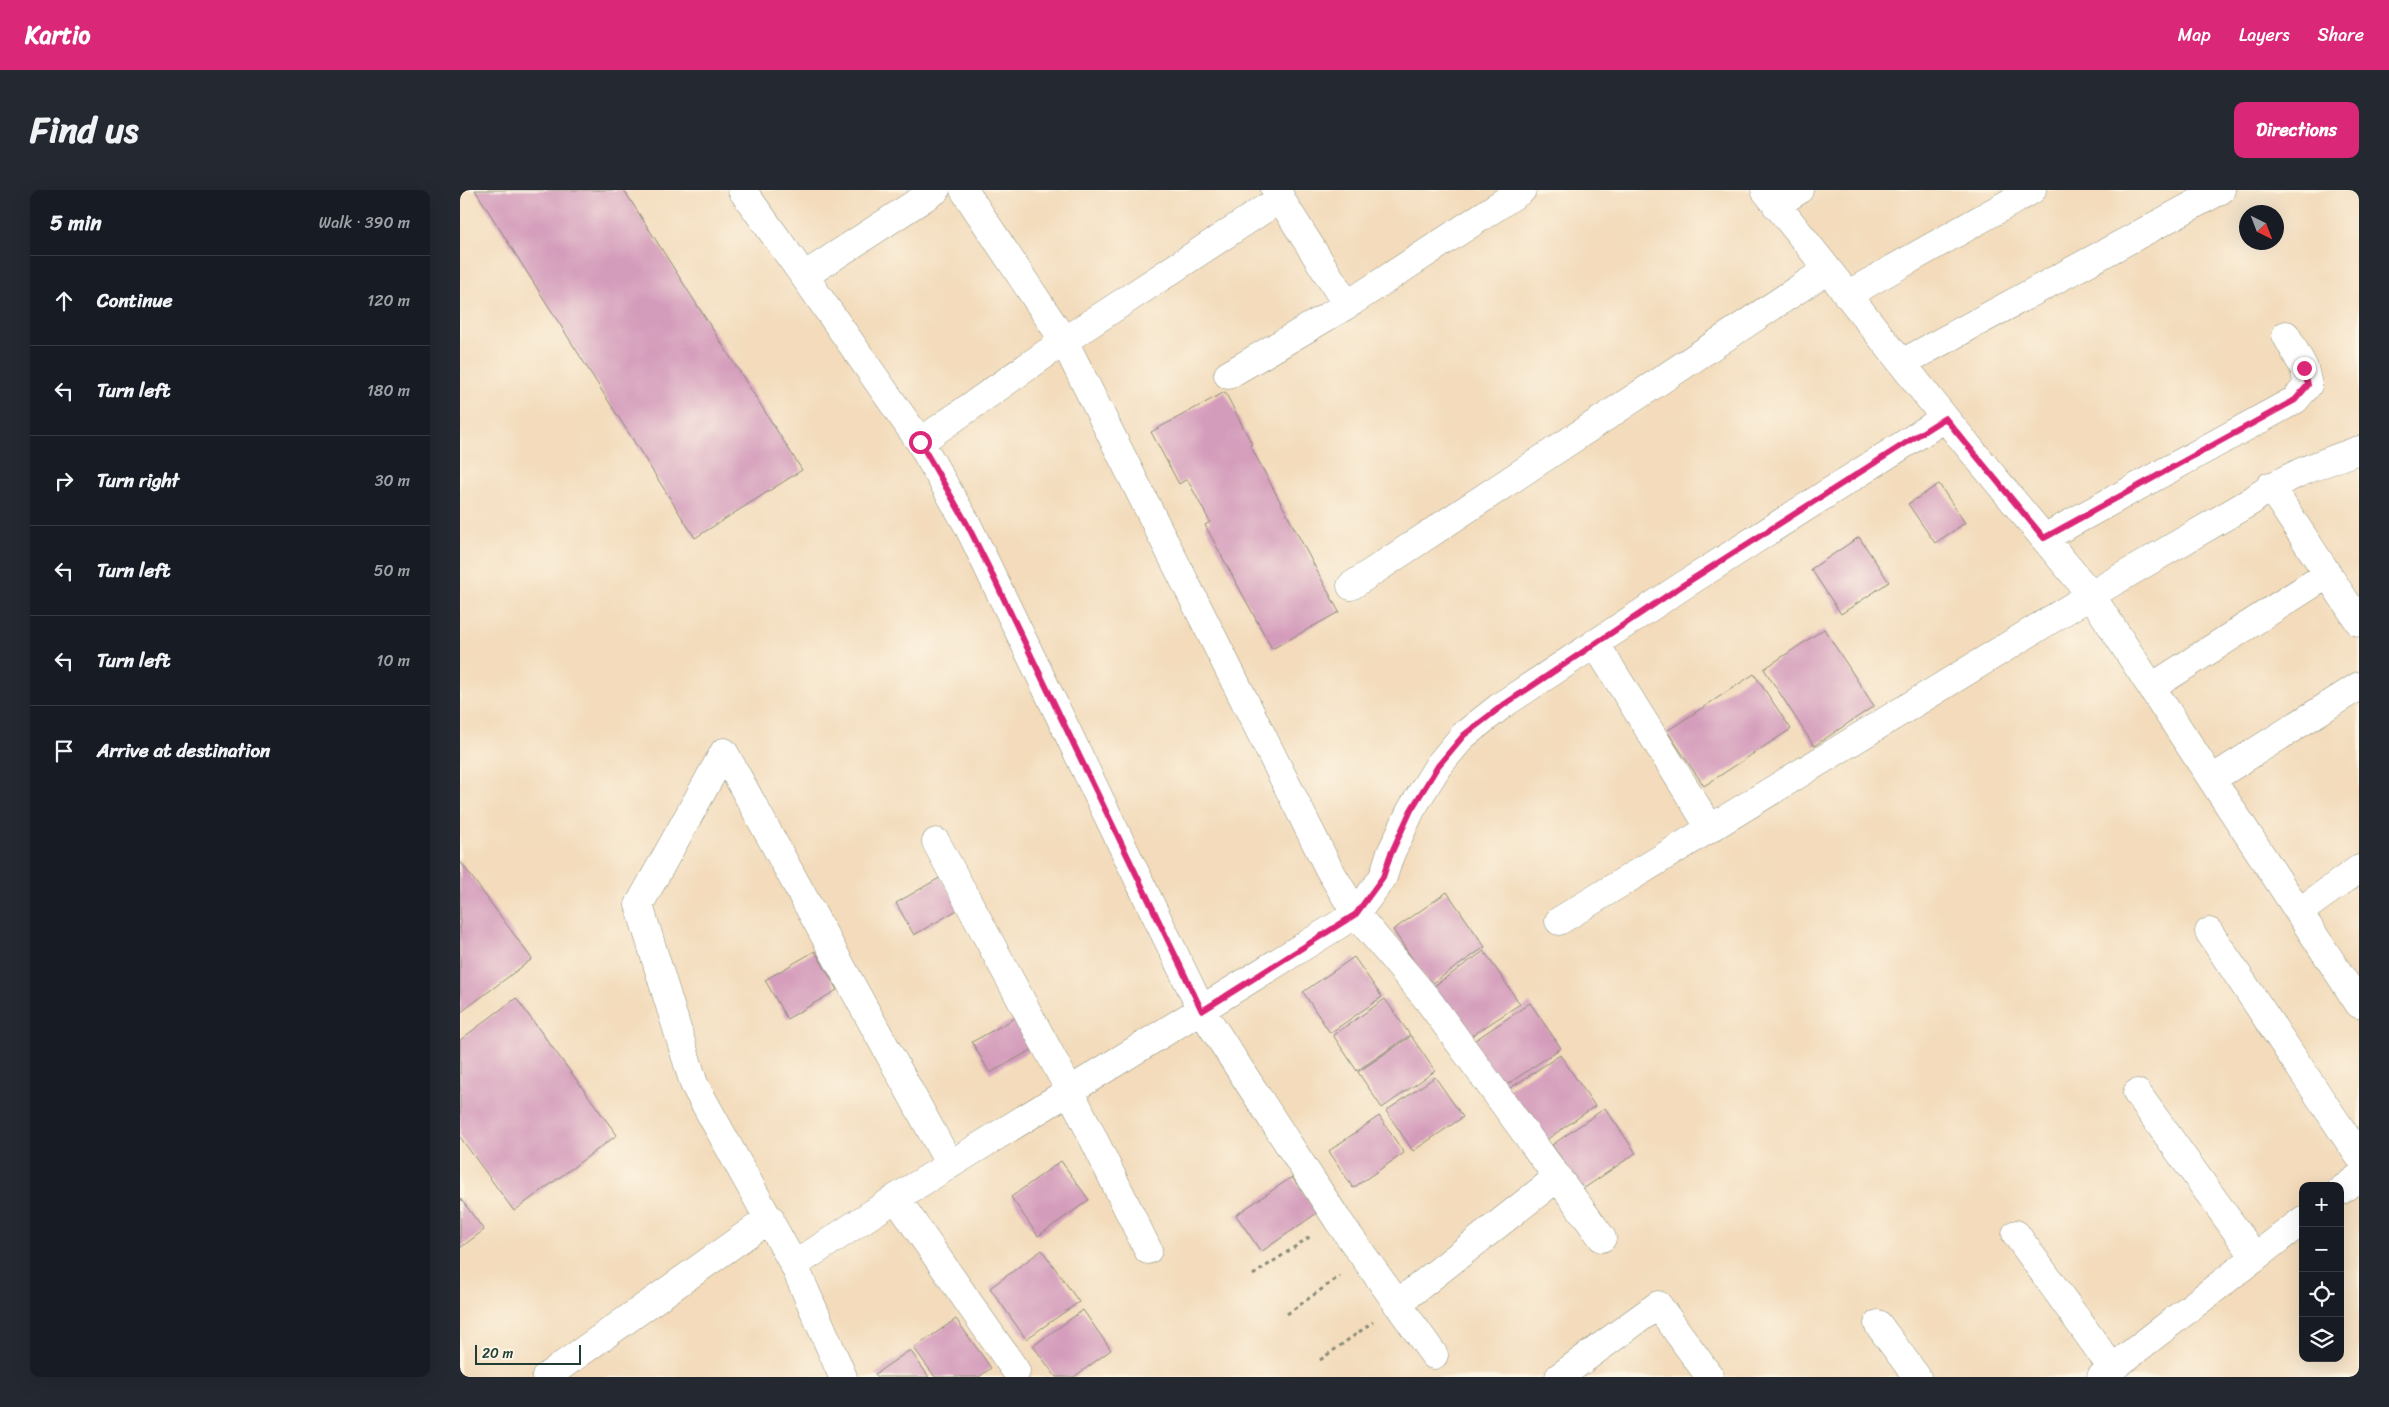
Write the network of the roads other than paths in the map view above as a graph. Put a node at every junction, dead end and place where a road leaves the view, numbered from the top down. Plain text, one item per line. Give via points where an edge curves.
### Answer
1 (742, 190) edge
2 (936, 190) edge
3 (964, 190) edge
4 (1522, 190) edge
5 (1799, 190) edge
6 (2032, 190) edge
7 (2221, 190) edge
8 (1278, 194) edge
9 (1771, 198) edge
10 (1826, 270) junction
11 (804, 276) junction
12 (1847, 295) junction
13 (1347, 305) junction
14 (2286, 335) dead end
15 (1064, 341) junction
16 (1902, 363) junction
17 (1228, 375) dead end
18 (1945, 418) junction
19 (920, 442) junction
20 (2359, 450) edge
21 (2270, 486) junction
22 (2044, 538) junction
23 (2328, 574) junction
24 (1351, 586) dead end
25 (2091, 595) junction
26 (2359, 622) edge
27 (1595, 643) junction
28 (2359, 686) edge
29 (2152, 688) junction
30 (2212, 779) junction
31 (1710, 828) junction
32 (936, 842) dead end
33 (2359, 870) edge
34 (2299, 912) junction
35 (1356, 914) junction
36 (1559, 921) dead end
37 (2209, 932) dead end
38 (2356, 994) edge
39 (1202, 1011) junction
40 (1070, 1091) junction
41 (2137, 1093) dead end
42 (2359, 1156) edge
43 (950, 1165) junction
44 (1558, 1177) junction
45 (2359, 1177) edge
46 (2344, 1188) edge
47 (896, 1198) junction
48 (770, 1218) junction
49 (2299, 1223) edge
50 (2016, 1234) dead end
51 (1602, 1238) dead end
52 (1148, 1250) dead end
53 (2255, 1258) junction
54 (794, 1265) junction
55 (1397, 1304) junction
56 (1878, 1324) dead end
57 (1434, 1355) dead end
58 (1016, 1370) dead end
59 (2107, 1373) edge
60 (546, 1377) edge
61 (843, 1377) edge
62 (1560, 1377) edge
63 (1710, 1377) edge
64 (1917, 1377) edge

1 - 11 street
2 - 11 street
3 - 15 street
4 - 13 street
5 - 9 street
6 - 12 street
7 - 16 street
8 - 13 street
8 - 15 street
9 - 10 street
10 - 12 street
10 - 24 street
11 - 19 street
12 - 16 street
13 - 17 street
14 - 22 street via 2304,368 2308,385 2295,400
15 - 19 street
15 - 35 street via 1330,869
16 - 18 street
18 - 22 street
18 - 27 street
19 - 39 street via 984,558
20 - 21 street via 2304,469
21 - 23 street
21 - 25 street via 2250,502
22 - 25 street
23 - 26 street
23 - 29 street
25 - 29 street
25 - 31 street
27 - 31 street
27 - 35 street via 1464,735 1438,766 1411,810 1383,877
28 - 30 street
29 - 30 street
30 - 34 street
31 - 36 street
32 - 40 street
33 - 34 street
34 - 38 street
35 - 39 street
35 - 44 street via 1428,1000
37 - 42 street
39 - 40 street
39 - 55 street via 1337,1219
40 - 43 street
40 - 52 street
41 - 53 street
43 - 47 street
43 - 48 street via 724,752 639,905 694,1084
44 - 51 street
44 - 55 street
45 - 46 street
47 - 54 street
47 - 58 street
48 - 54 street
48 - 60 street
49 - 53 street
50 - 59 street
53 - 59 street
54 - 61 street
55 - 57 street
56 - 64 street
62 - 63 street via 1658,1305

